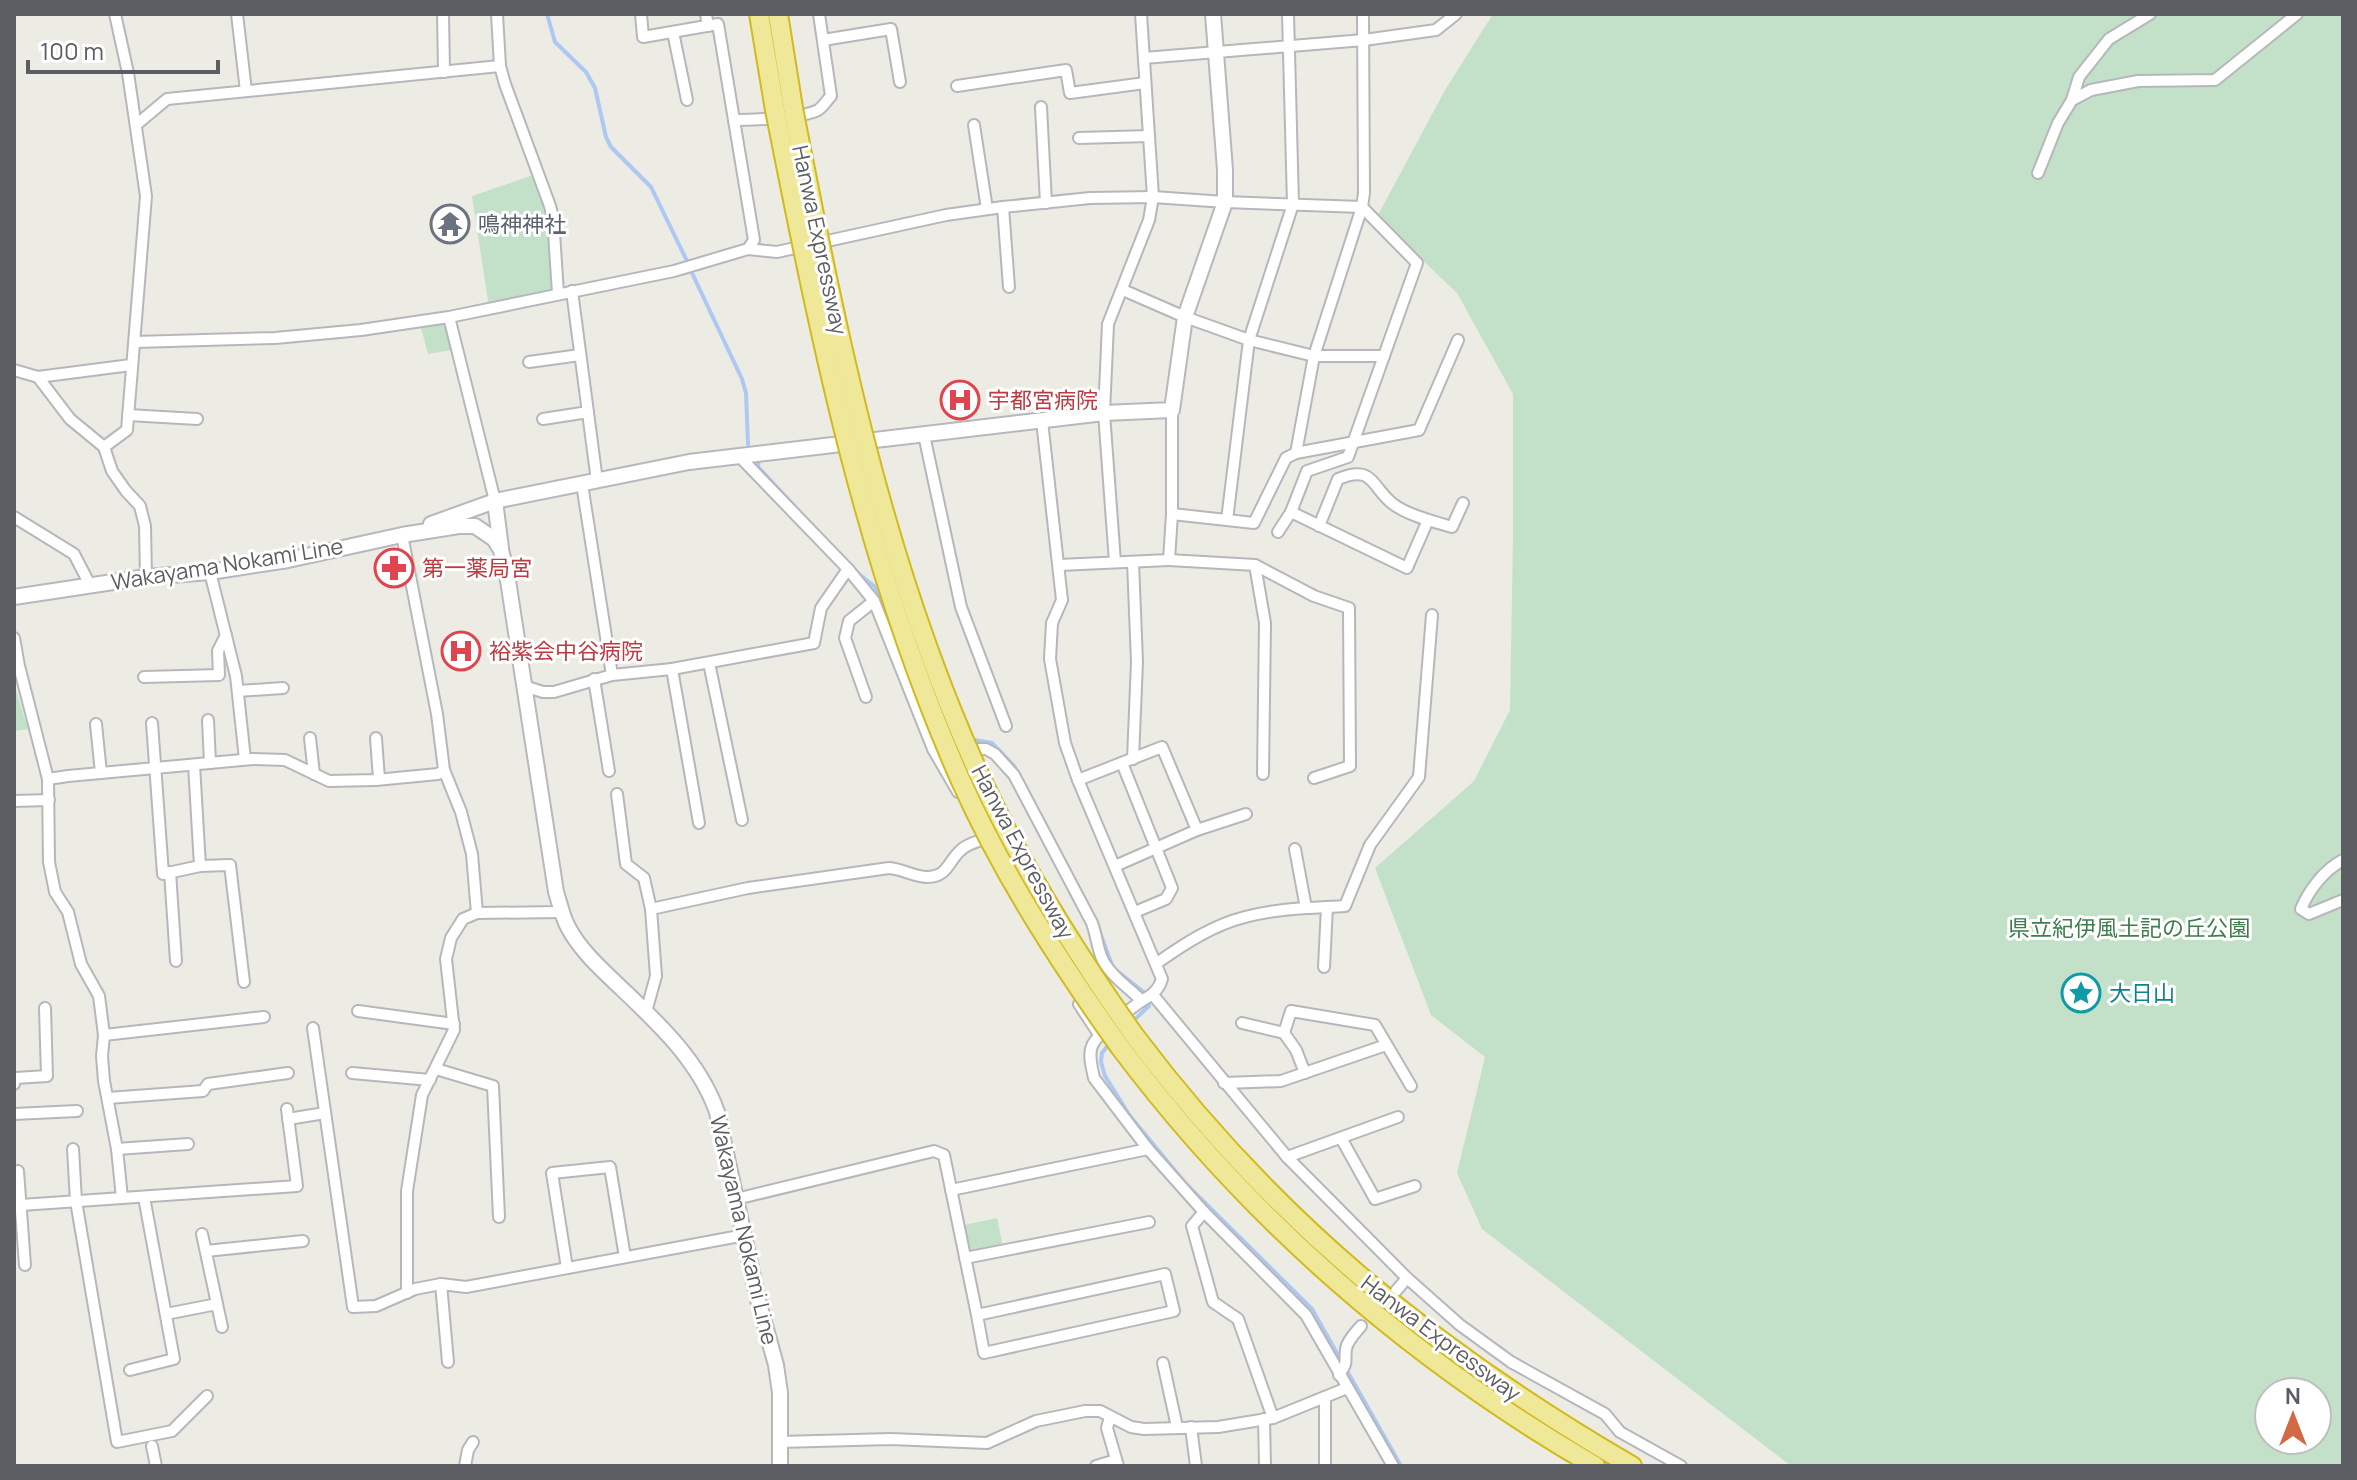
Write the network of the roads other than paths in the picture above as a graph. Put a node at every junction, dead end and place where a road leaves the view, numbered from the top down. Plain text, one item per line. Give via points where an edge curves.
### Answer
1 (115, 14) edge
2 (237, 14) edge
3 (443, 14) edge
4 (497, 14) edge
5 (641, 14) edge
6 (706, 14) edge
7 (759, 14) edge
8 (778, 14) edge
9 (819, 14) edge
10 (1141, 14) edge
11 (1213, 14) edge
12 (1288, 14) edge
13 (1363, 14) edge
14 (1434, 14) edge
15 (1456, 14) edge
16 (2150, 14) edge
17 (2297, 14) edge
18 (708, 26) junction
19 (1436, 30) junction
20 (673, 32) junction
21 (823, 40) junction
22 (1364, 40) junction
23 (1289, 46) junction
24 (1216, 52) junction
25 (1144, 58) junction
26 (500, 66) junction
27 (444, 72) junction
28 (900, 82) dead end
29 (1145, 83) junction
30 (957, 86) dead end
31 (246, 91) junction
32 (687, 100) dead end
33 (2072, 100) junction
34 (1041, 107) dead end
35 (784, 109) junction
36 (734, 120) junction
37 (136, 125) junction
38 (974, 125) dead end
39 (1149, 136) junction
40 (1079, 138) dead end
41 (2038, 173) dead end
42 (1153, 197) junction
43 (1225, 202) junction
44 (1046, 203) junction
45 (1293, 204) junction
46 (1003, 207) junction
47 (1362, 207) junction
48 (987, 209) junction
49 (748, 249) junction
50 (1009, 287) dead end
51 (1123, 290) junction
52 (572, 291) junction
53 (558, 293) junction
54 (449, 317) junction
55 (1185, 317) junction
56 (1249, 340) junction
57 (1458, 340) dead end
58 (135, 342) junction
59 (580, 355) junction
60 (1314, 356) junction
61 (1384, 356) junction
62 (529, 362) dead end
63 (131, 365) junction
64 (14, 370) edge
65 (38, 377) junction
66 (1172, 410) junction
67 (588, 412) junction
68 (1104, 413) junction
69 (128, 415) junction
70 (197, 419) dead end
71 (543, 419) dead end
72 (1042, 421) junction
73 (924, 435) junction
74 (1354, 441) junction
75 (104, 447) junction
76 (1296, 453) junction
77 (739, 456) junction
78 (590, 482) junction
79 (495, 501) junction
80 (1463, 503) dead end
81 (1291, 512) junction
82 (1172, 514) junction
83 (14, 517) edge
84 (1227, 520) junction
85 (1428, 520) junction
86 (1319, 526) junction
87 (1278, 532) dead end
88 (402, 535) junction
89 (501, 550) junction
90 (1169, 560) junction
91 (1115, 562) junction
92 (1133, 562) junction
93 (1059, 565) junction
94 (1255, 565) junction
95 (848, 569) junction
96 (210, 572) junction
97 (146, 577) junction
98 (90, 585) junction
99 (14, 597) edge
100 (874, 601) junction
101 (1432, 615) dead end
102 (226, 635) junction
103 (14, 638) edge
104 (709, 663) junction
105 (672, 669) junction
106 (612, 675) junction
107 (144, 677) dead end
108 (594, 679) junction
109 (524, 686) junction
110 (283, 688) dead end
111 (238, 691) junction
112 (866, 697) dead end
113 (208, 720) dead end
114 (152, 723) dead end
115 (96, 724) dead end
116 (1006, 726) dead end
117 (310, 738) dead end
118 (376, 738) dead end
119 (933, 749) junction
120 (245, 759) junction
121 (1127, 761) junction
122 (210, 763) junction
123 (194, 765) junction
124 (155, 768) junction
125 (444, 770) junction
126 (609, 771) dead end
127 (101, 773) junction
128 (314, 774) junction
129 (1263, 774) dead end
130 (1314, 778) dead end
131 (48, 779) junction
132 (379, 779) junction
133 (1078, 780) junction
134 (617, 794) dead end
135 (49, 800) junction
136 (14, 801) edge
137 (1246, 814) dead end
138 (742, 820) dead end
139 (699, 823) dead end
140 (1197, 830) junction
141 (984, 839) junction
142 (1157, 848) junction
143 (1295, 849) dead end
144 (2343, 860) edge
145 (200, 866) junction
146 (1115, 866) junction
147 (170, 872) junction
148 (2343, 900) edge
149 (1327, 907) junction
150 (1306, 908) junction
151 (651, 909) junction
152 (562, 912) junction
153 (1135, 912) junction
154 (477, 913) junction
155 (176, 961) dead end
156 (1157, 963) junction
157 (1324, 967) dead end
158 (244, 982) dead end
159 (1147, 998) junction
160 (45, 1008) dead end
161 (358, 1011) dead end
162 (646, 1012) junction
163 (264, 1017) dead end
164 (1242, 1023) dead end
165 (454, 1024) junction
166 (313, 1028) dead end
167 (1284, 1033) junction
168 (104, 1035) junction
169 (1100, 1036) junction
170 (1127, 1041) junction
171 (1386, 1045) junction
172 (436, 1069) junction
173 (288, 1073) dead end
174 (352, 1073) dead end
175 (1305, 1073) junction
176 (430, 1080) junction
177 (1224, 1083) junction
178 (14, 1084) edge
179 (1411, 1086) dead end
180 (108, 1098) junction
181 (77, 1111) dead end
182 (325, 1113) junction
183 (14, 1114) edge
184 (1398, 1117) dead end
185 (1341, 1138) junction
186 (188, 1144) dead end
187 (73, 1149) dead end
188 (117, 1149) junction
189 (1148, 1149) junction
190 (1287, 1157) junction
191 (18, 1171) dead end
192 (1415, 1186) dead end
193 (951, 1190) junction
194 (144, 1197) junction
195 (122, 1198) junction
196 (736, 1199) junction
197 (76, 1201) junction
198 (21, 1205) junction
199 (1204, 1212) junction
200 (499, 1217) dead end
201 (1149, 1222) dead end
202 (18, 1230) edge
203 (202, 1234) dead end
204 (745, 1235) junction
205 (303, 1241) dead end
206 (206, 1251) junction
207 (625, 1257) junction
208 (965, 1258) junction
209 (25, 1265) dead end
210 (567, 1268) junction
211 (1407, 1278) junction
212 (441, 1284) junction
213 (1396, 1291) dead end
214 (407, 1293) junction
215 (217, 1304) junction
216 (166, 1314) junction
217 (977, 1315) junction
218 (1361, 1326) dead end
219 (222, 1327) dead end
220 (448, 1362) dead end
221 (1163, 1363) dead end
222 (130, 1370) dead end
223 (1342, 1371) junction
224 (1347, 1388) junction
225 (207, 1396) dead end
226 (1325, 1397) junction
227 (1110, 1417) junction
228 (1268, 1418) junction
229 (1177, 1427) junction
230 (1191, 1427) junction
231 (473, 1442) dead end
232 (780, 1442) junction
233 (152, 1446) dead end
234 (1117, 1463) edge
235 (156, 1466) edge
236 (465, 1466) edge
237 (780, 1466) edge
238 (1096, 1466) edge
239 (1196, 1466) edge
240 (1265, 1466) edge
241 (1325, 1466) edge
242 (1393, 1466) edge
243 (1595, 1466) edge
244 (1632, 1466) edge
245 (1681, 1466) edge

1 - 37 street
2 - 31 street
3 - 27 street
4 - 26 street
5 - 20 street via 643,37
6 - 18 street
7 - 35 highway, Hanwa Expressway
8 - 35 highway, Hanwa Expressway
9 - 21 street
10 - 25 street
11 - 24 main road
12 - 23 street
13 - 22 street
14 - 19 street
15 - 19 street
16 - 33 street via 2109,39 2079,77
17 - 33 street via 2215,80 2138,81 2091,90
18 - 20 street
18 - 36 street via 718,24
19 - 22 street
20 - 32 street
21 - 28 street via 891,29
21 - 36 street via 831,96 817,110
22 - 23 street
22 - 47 street
23 - 24 street
23 - 45 street
24 - 25 street
24 - 43 main road
25 - 29 street
26 - 27 street
26 - 53 street via 550,206
27 - 31 street
29 - 30 street via 1070,93 1066,70
29 - 39 street
31 - 37 street via 167,99
33 - 41 street
34 - 44 street
35 - 170 highway, Hanwa Expressway, bridge via 823,348 902,635 962,783 1003,864 1074,981
36 - 49 street via 754,240
37 - 58 street via 146,196
38 - 48 street
39 - 40 street
39 - 42 street
42 - 43 street
42 - 44 street
42 - 51 street
43 - 45 street
43 - 55 main road
44 - 46 street
45 - 47 street
45 - 56 street
46 - 48 street
46 - 50 street
47 - 60 street
47 - 61 street via 1417,263
48 - 49 street via 777,252
49 - 52 street via 674,271
51 - 55 street
51 - 68 street via 1108,324
52 - 53 street
52 - 59 street
53 - 54 street
54 - 58 street via 275,338
54 - 79 street
55 - 56 street
55 - 66 main road
56 - 60 street
56 - 84 street
57 - 74 street via 1419,430
58 - 63 street
59 - 62 street
59 - 67 street
60 - 61 street
60 - 76 street
61 - 74 street
63 - 65 street
63 - 69 street
64 - 65 street
65 - 75 street via 70,419
66 - 68 main road
66 - 82 street
67 - 71 street
67 - 78 street
68 - 72 main road
68 - 91 street
69 - 70 street
69 - 75 street via 127,430
72 - 73 main road
72 - 93 street
73 - 77 main road
73 - 116 street via 961,607
74 - 76 street
74 - 81 street via 1348,457 1307,471
75 - 97 street via 112,471 140,506
76 - 84 street via 1286,458 1254,523
77 - 78 main road
77 - 95 street
78 - 79 main road
78 - 106 street
79 - 88 main road
79 - 89 main road
80 - 85 street via 1452,527
81 - 86 street
81 - 87 street
82 - 84 street
82 - 90 street
83 - 98 street via 74,554
85 - 86 street via 1407,568
85 - 86 street via 1393,505 1363,474 1349,474 1338,479
88 - 89 main road, Wakayama Nokami Line via 475,526
88 - 96 main road, Wakayama Nokami Line
88 - 125 street
89 - 109 main road, Wakayama Nokami Line
90 - 92 street
90 - 94 street
91 - 92 street
91 - 93 street
92 - 121 street via 1137,662
93 - 133 street via 1062,600 1052,623 1050,659 1065,743
94 - 129 street via 1265,623
94 - 130 street via 1349,608 1350,766
95 - 100 street
95 - 104 street via 821,608 814,643
96 - 97 main road, Wakayama Nokami Line
96 - 102 street
97 - 98 main road, Wakayama Nokami Line
98 - 99 main road, Wakayama Nokami Line
100 - 112 street via 849,621 845,638
100 - 119 street
101 - 149 street via 1419,777 1370,845 1345,906
102 - 107 street via 218,651 219,675
102 - 111 street
103 - 131 street
104 - 105 street
104 - 138 street
105 - 106 street
105 - 139 street
106 - 108 street
108 - 109 street via 554,692
108 - 126 street
109 - 152 main road, Wakayama Nokami Line
110 - 111 street
111 - 120 street
113 - 122 street
114 - 124 street
115 - 127 street
117 - 128 street
118 - 132 street
119 - 141 street
119 - 159 street via 986,749 1014,775 1092,923 1101,957
120 - 122 street
120 - 128 street via 285,760
121 - 133 street
121 - 140 street via 1162,747
121 - 142 street
122 - 123 street
123 - 124 street
123 - 145 street
124 - 127 street
124 - 147 street via 163,874
125 - 132 street
125 - 154 street via 472,854
127 - 131 street
128 - 132 street via 329,781
131 - 135 street
133 - 146 street
134 - 151 street via 626,864 644,878
135 - 136 street
135 - 168 street via 49,862 55,892 68,912 81,964 99,996
137 - 140 street
140 - 142 street
141 - 151 street via 964,847 938,876 889,868 748,888
141 - 169 street
142 - 146 street
142 - 153 street via 1172,888 1166,899
143 - 150 street
144 - 148 street via 2308,893 2301,909 2309,914
145 - 147 street
145 - 158 street via 230,865
146 - 153 street
147 - 155 street
149 - 150 street
149 - 157 street
150 - 156 street via 1244,917 1196,937
151 - 162 street via 656,976
152 - 154 street
152 - 162 main road, Wakayama Nokami Line via 595,963
153 - 156 street
154 - 165 street via 463,919 446,959
156 - 159 street via 1162,979
159 - 169 street
159 - 177 street
160 - 178 street via 47,1076 16,1078
161 - 165 street
162 - 196 main road, Wakayama Nokami Line via 675,1042 711,1094
163 - 168 street
164 - 167 street
165 - 172 street
166 - 182 street
167 - 171 street via 1291,1011 1375,1025
167 - 175 street
168 - 180 street
169 - 189 street via 1091,1047 1094,1078
170 - 243 highway, Hanwa Expressway via 1180,1124 1332,1279 1473,1389
170 - 244 highway, Hanwa Expressway via 1278,1203 1346,1266 1484,1374
171 - 175 street
171 - 179 street
172 - 176 street
172 - 200 street via 493,1086
173 - 180 street via 208,1084 203,1091
174 - 176 street
175 - 177 street via 1281,1081
176 - 214 street via 422,1095 407,1191
177 - 190 street
180 - 188 street
181 - 183 street
182 - 194 street via 287,1114 297,1186
182 - 214 street via 353,1307 376,1306
184 - 185 street
185 - 190 street
185 - 192 street via 1375,1199
186 - 188 street
187 - 197 street
188 - 195 street
189 - 193 street
189 - 199 street
190 - 211 street
191 - 198 street
193 - 196 street via 944,1155 934,1151
193 - 208 street
194 - 195 street
194 - 216 street
195 - 197 street
196 - 204 main road, Wakayama Nokami Line
197 - 198 street
197 - 225 street via 117,1442 172,1431
198 - 202 street
199 - 223 street via 1306,1315
199 - 228 street via 1192,1226 1213,1302 1238,1319
201 - 208 street
202 - 209 street
203 - 206 street
204 - 207 street
204 - 232 main road, Wakayama Nokami Line via 776,1365
205 - 206 street
206 - 215 street
207 - 210 street
207 - 210 street via 610,1167 552,1173
208 - 217 street
210 - 212 street via 466,1287
211 - 213 street
211 - 245 street via 1511,1362 1605,1414 1620,1432
212 - 214 street
212 - 220 street
215 - 216 street
215 - 219 street
216 - 222 street via 174,1359
217 - 217 street via 1165,1274 1174,1311 984,1353
218 - 223 street via 1346,1349
221 - 229 street
223 - 224 street
224 - 226 street
224 - 242 street
226 - 228 street
226 - 241 street
227 - 229 street via 1144,1429
227 - 232 street via 1085,1411 1036,1421 987,1443
227 - 234 street via 1107,1428
228 - 230 street
228 - 240 street
229 - 230 street
230 - 239 street
231 - 236 street
232 - 237 main road, Wakayama Nokami Line
233 - 235 street
234 - 238 street

